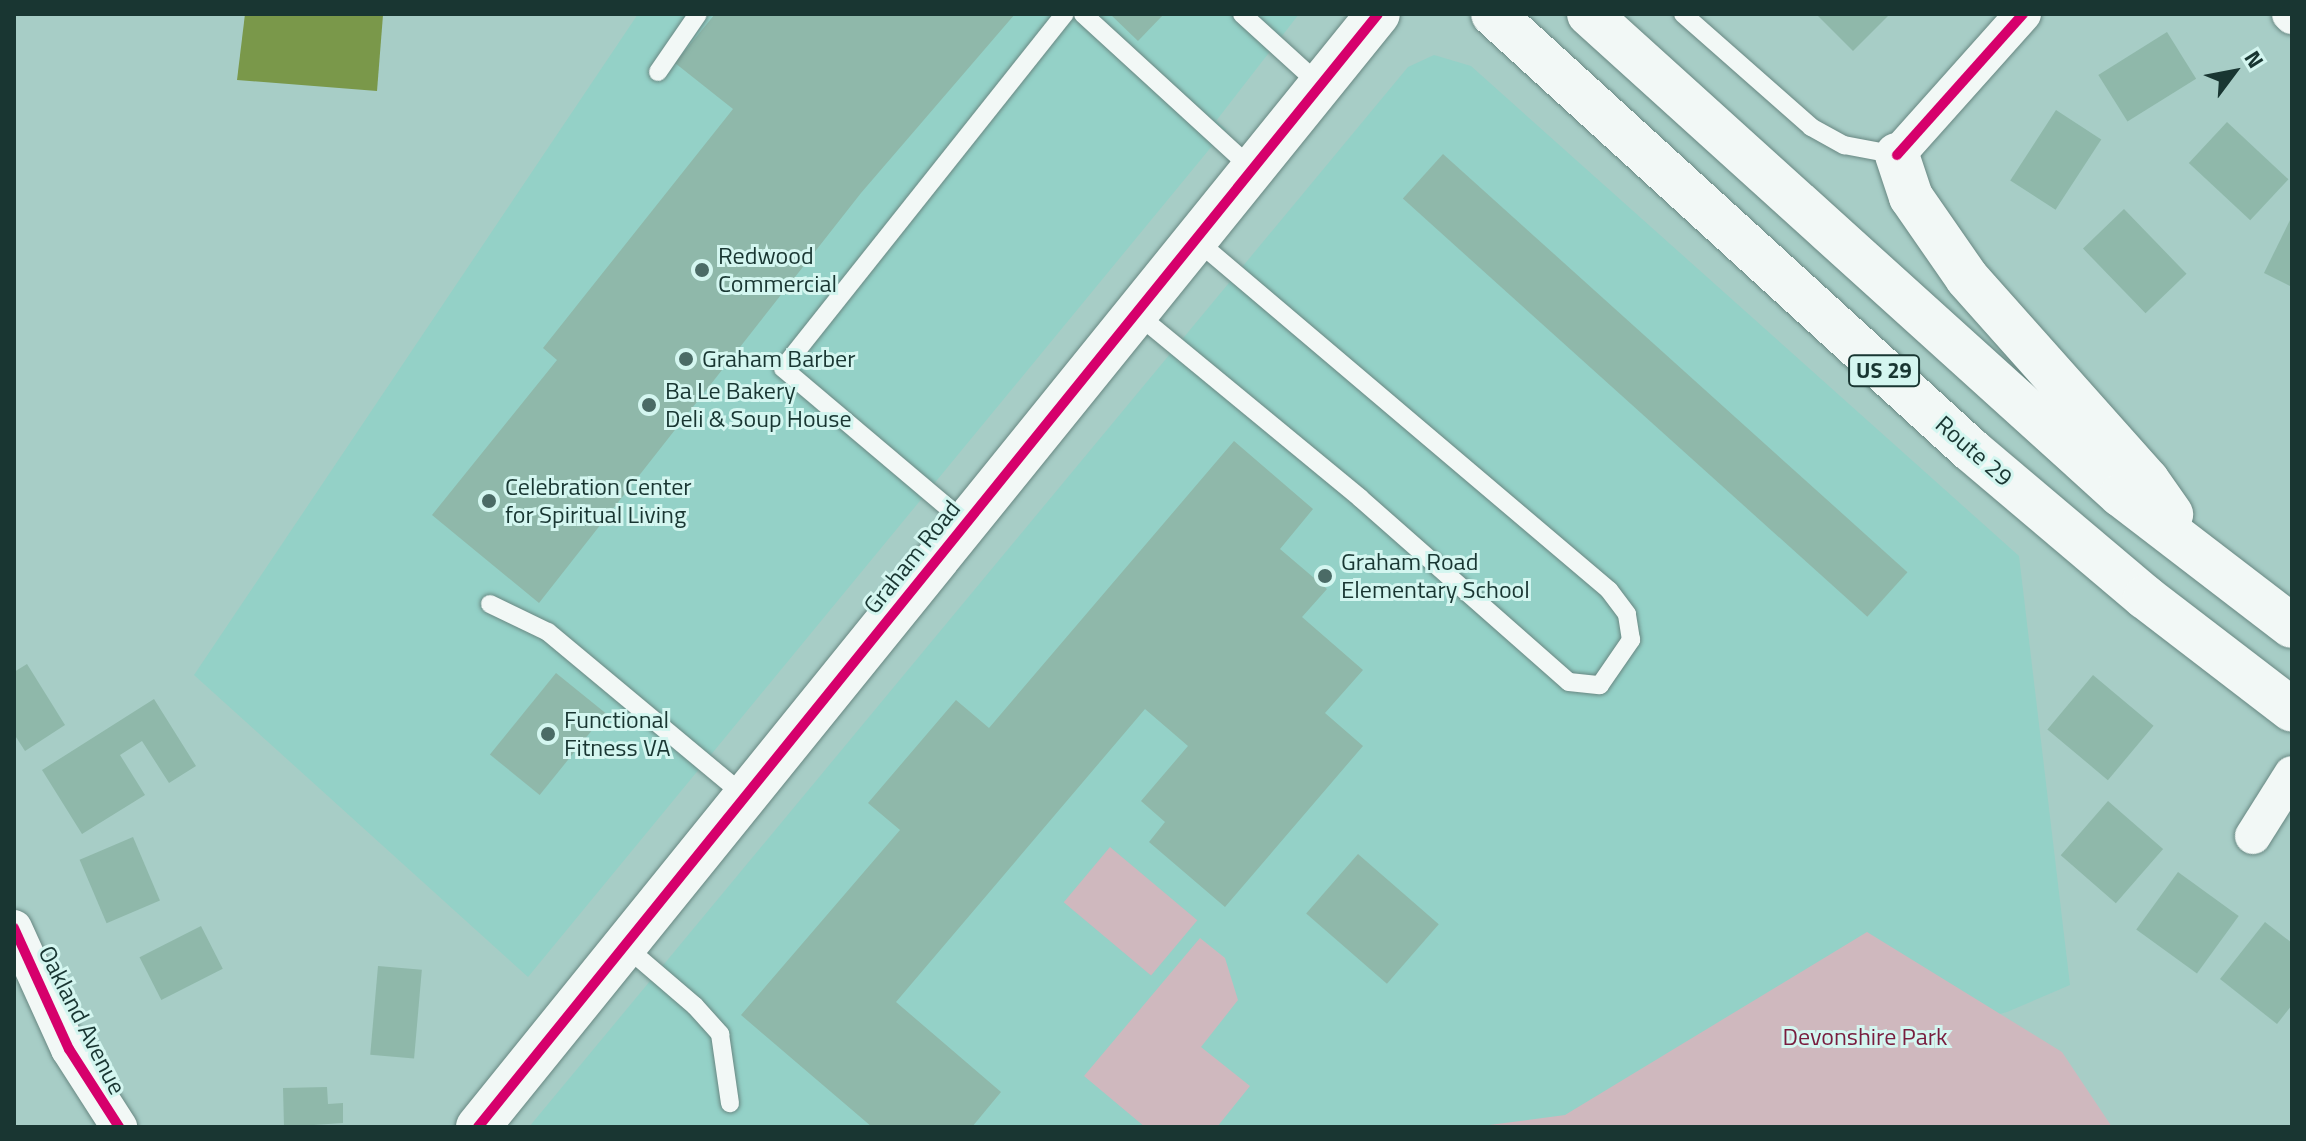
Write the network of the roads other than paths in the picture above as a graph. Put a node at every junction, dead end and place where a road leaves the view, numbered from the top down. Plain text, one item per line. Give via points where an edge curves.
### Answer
1 (698, 14) edge
2 (1065, 14) edge
3 (1083, 14) edge
4 (1378, 14) edge
5 (1493, 14) edge
6 (1589, 14) edge
7 (1683, 14) edge
8 (2023, 14) edge
9 (1240, 15) edge
10 (658, 72) dead end
11 (1321, 86) junction
12 (1897, 155) junction
13 (1253, 170) junction
14 (1196, 240) junction
15 (1137, 314) junction
16 (965, 522) junction
17 (2202, 559) junction
18 (490, 604) dead end
19 (2292, 626) edge
20 (2292, 710) edge
21 (2292, 774) edge
22 (746, 797) junction
23 (2253, 836) dead end
24 (14, 928) edge
25 (625, 946) junction
26 (730, 1103) dead end
27 (119, 1127) edge
28 (478, 1127) edge

1 - 10 lane
2 - 16 lane via 783,368
3 - 13 lane
4 - 11 main road, Graham Road
5 - 20 main road, Route 29 / US 29 via 1971,450 2145,597
6 - 17 main road, US 29 via 1987,378
7 - 12 lane via 1811,127 1844,145
8 - 12 street
9 - 11 lane
11 - 13 main road, Graham Road
12 - 17 main road via 1911,197 1967,278 2147,480
13 - 14 main road, Graham Road
14 - 15 main road, Graham Road
14 - 15 lane via 1609,590 1627,614 1631,640 1600,685 1569,682 1360,498
15 - 16 main road, Graham Road
16 - 22 main road, Graham Road
17 - 19 main road, US 29
18 - 22 lane via 548,632
21 - 23 street
22 - 25 main road, Graham Road
24 - 27 street, Oakland Avenue via 69,1049
25 - 26 lane via 720,1034
25 - 28 main road, Graham Road

